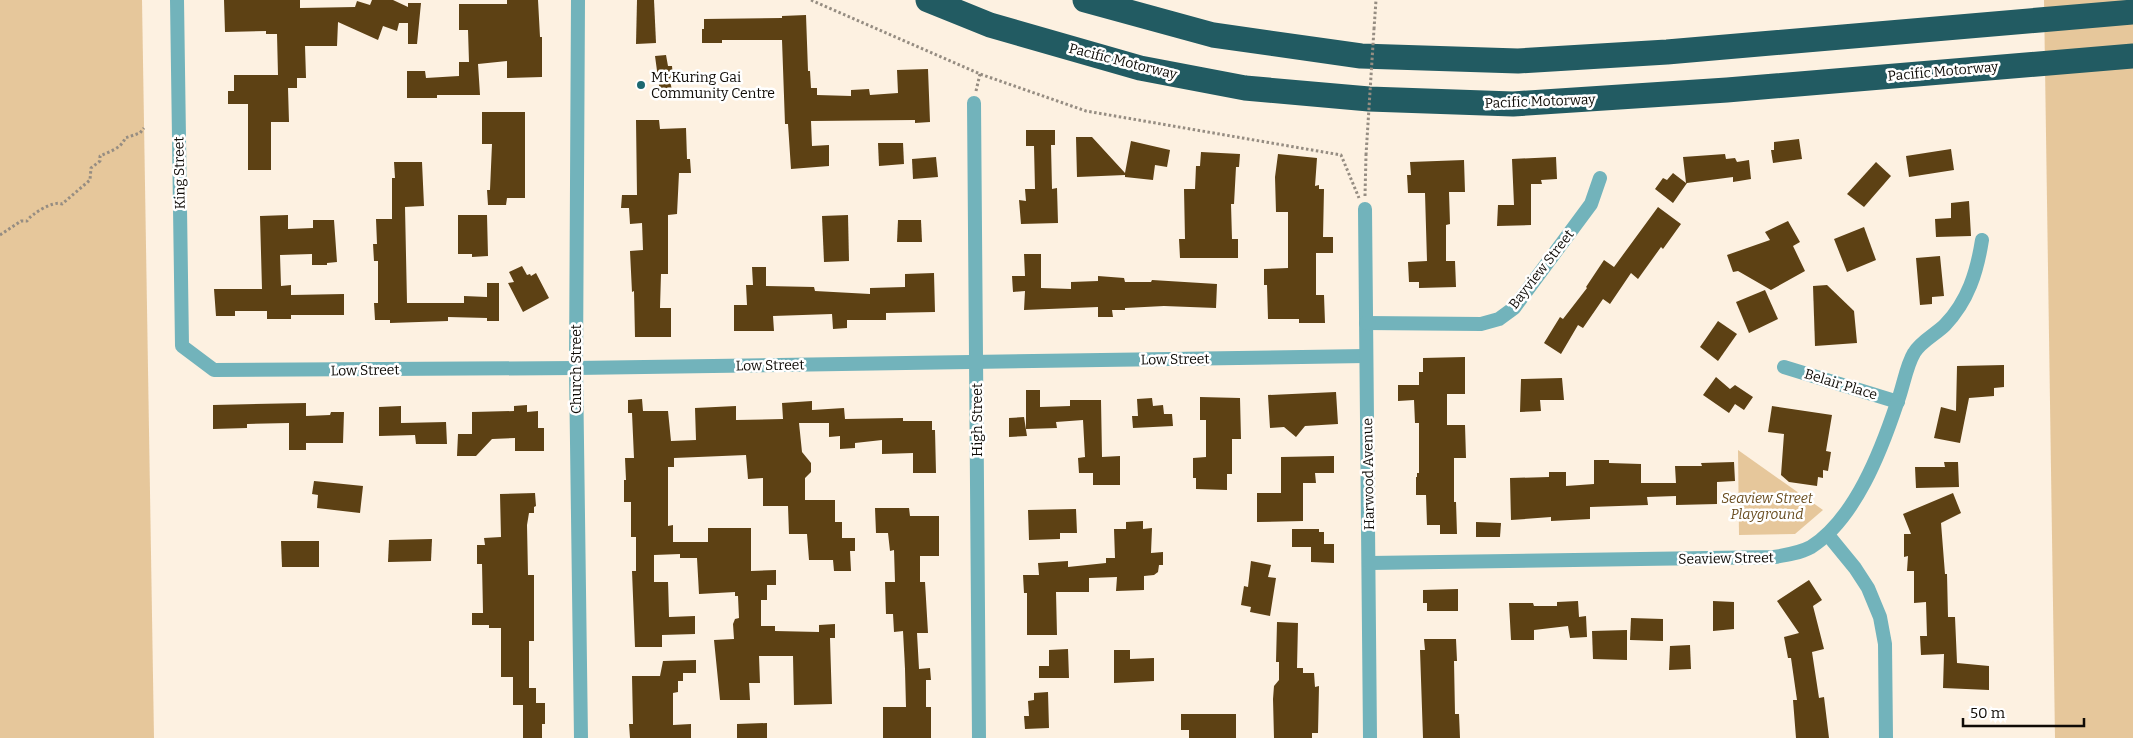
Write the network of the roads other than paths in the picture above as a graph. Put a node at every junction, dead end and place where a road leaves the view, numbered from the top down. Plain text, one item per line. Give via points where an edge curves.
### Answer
1 (177, 0) edge
2 (578, 0) edge
3 (928, 0) edge
4 (1085, 0) edge
5 (2133, 12) edge
6 (2133, 56) edge
7 (974, 103) dead end
8 (1600, 178) dead end
9 (1365, 210) road end
10 (1982, 240) dead end
11 (1366, 323) junction
12 (182, 346) joint
13 (1366, 356) junction
14 (976, 361) junction
15 (1784, 367) dead end
16 (576, 368) junction
17 (1898, 402) junction
18 (1828, 535) junction
19 (1370, 563) junction
20 (581, 738) edge
21 (978, 738) edge
22 (1370, 738) edge
23 (1886, 738) edge

1 - 12 street, King Street
2 - 16 street, Church Street
3 - 6 highway, Pacific Motorway via 990,25 1140,68 1245,88 1369,99 1513,104 1727,90
4 - 5 highway via 1213,35 1361,56 1518,62 1677,52
7 - 14 street, High Street
8 - 11 street, Bayview Street via 1591,204 1514,308 1499,319 1481,324
9 - 11 street, Harwood Avenue
10 - 17 street, Seaview Street via 1979,262 1969,290 1944,325 1914,352
11 - 13 street, Harwood Avenue
12 - 16 street, Low Street via 214,370 230,372
13 - 14 street, Low Street
13 - 19 street, Harwood Avenue
14 - 16 street, Low Street
14 - 21 street, High Street
15 - 17 street, Belair Place
16 - 20 street, Church Street
17 - 18 street, Seaview Street via 1874,463
18 - 19 street, Seaview Street via 1809,548 1774,558
18 - 23 street via 1868,588 1880,618 1886,644
19 - 22 street, Harwood Avenue

